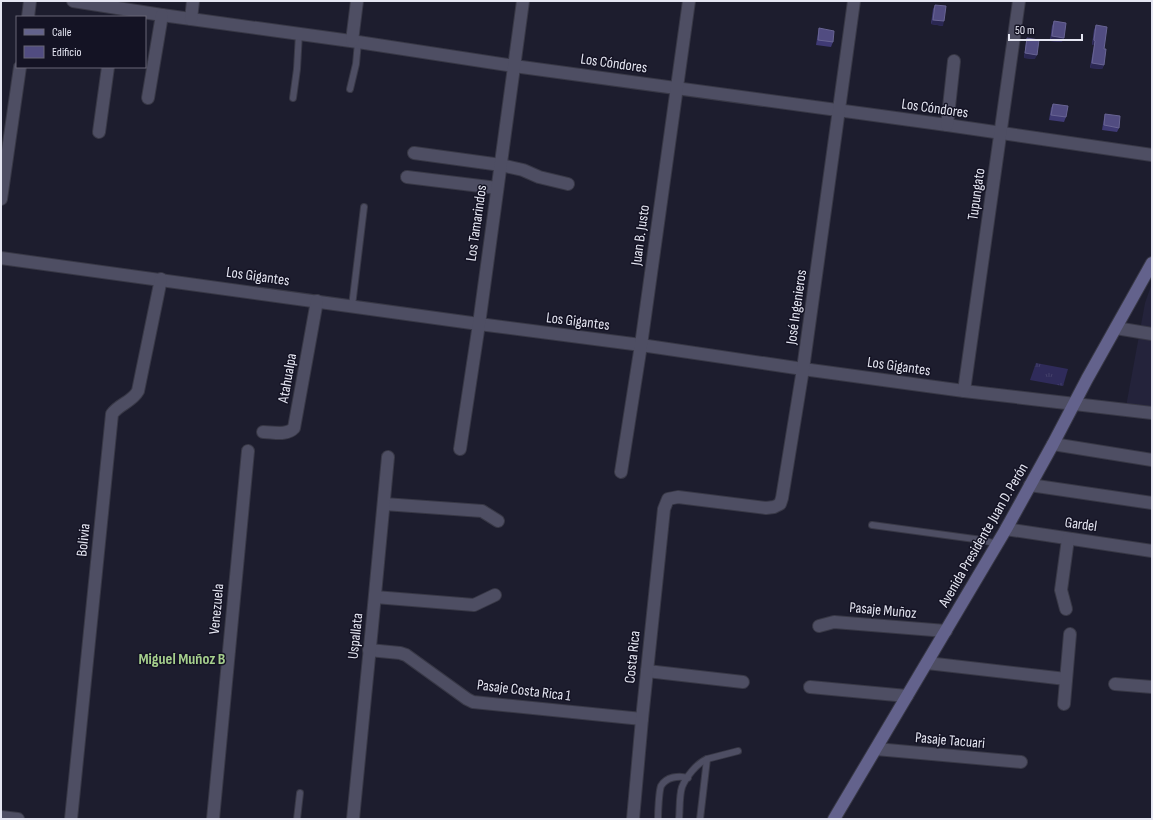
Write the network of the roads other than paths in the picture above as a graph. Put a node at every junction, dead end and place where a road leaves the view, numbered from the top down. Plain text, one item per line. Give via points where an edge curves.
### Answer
1 (30, 1) edge
2 (73, 1) edge
3 (193, 1) edge
4 (357, 1) edge
5 (523, 1) edge
6 (689, 1) edge
7 (854, 1) edge
8 (1019, 1) edge
9 (116, 12) edge
10 (162, 15) junction
11 (28, 16) edge
12 (191, 19) junction
13 (299, 33) junction
14 (355, 41) junction
15 (954, 60) dead end
16 (514, 66) junction
17 (20, 68) edge
18 (108, 68) edge
19 (676, 88) junction
20 (350, 89) dead end
21 (148, 98) dead end
22 (292, 98) dead end
23 (839, 111) junction
24 (947, 126) junction
25 (99, 132) dead end
26 (1001, 134) junction
27 (414, 153) dead end
28 (1152, 155) edge
29 (501, 165) junction
30 (407, 177) dead end
31 (568, 184) dead end
32 (497, 188) junction
33 (1, 199) edge
34 (364, 207) dead end
35 (1, 258) edge
36 (1152, 263) edge
37 (161, 279) junction
38 (316, 301) junction
39 (352, 306) junction
40 (479, 324) junction
41 (1116, 328) junction
42 (1152, 334) edge
43 (641, 345) junction
44 (803, 369) junction
45 (964, 391) junction
46 (1075, 404) junction
47 (1152, 413) edge
48 (263, 432) dead end
49 (1053, 444) junction
50 (460, 449) dead end
51 (248, 451) dead end
52 (388, 457) dead end
53 (1152, 460) edge
54 (621, 472) dead end
55 (1030, 485) junction
56 (668, 499) joint
57 (1152, 503) edge
58 (384, 504) junction
59 (498, 521) dead end
60 (872, 525) dead end
61 (1006, 529) junction
62 (1068, 539) junction
63 (997, 544) junction
64 (1152, 547) edge
65 (1152, 551) edge
66 (495, 595) dead end
67 (375, 597) junction
68 (1066, 609) dead end
69 (819, 626) dead end
70 (946, 631) junction
71 (1070, 634) dead end
72 (369, 650) junction
73 (927, 663) junction
74 (647, 671) junction
75 (1066, 680) junction
76 (743, 682) dead end
77 (1114, 684) dead end
78 (810, 687) dead end
79 (1152, 687) edge
80 (908, 696) junction
81 (1064, 704) dead end
82 (642, 719) junction
83 (876, 749) junction
84 (738, 751) dead end
85 (707, 759) junction
86 (1021, 762) dead end
87 (688, 778) junction
88 (300, 793) dead end
89 (1, 817) edge
90 (18, 819) edge
91 (71, 819) edge
92 (213, 819) edge
93 (297, 819) edge
94 (353, 819) edge
95 (633, 819) edge
96 (658, 819) edge
97 (679, 819) edge
98 (700, 819) edge
99 (834, 819) edge

1 - 11 street
2 - 9 street, Los Cóndores
3 - 12 street
4 - 14 street
5 - 16 street, Los Tamarindos
6 - 19 street, Juan B. Justo
7 - 23 street, José Ingenieros
8 - 26 street, Tupungato
9 - 10 street, Los Cóndores
10 - 12 street, Los Cóndores
10 - 21 street
12 - 13 street, Los Cóndores
13 - 14 street, Los Cóndores
13 - 22 lane
14 - 16 street, Los Cóndores
14 - 20 lane via 356,64
15 - 24 street
16 - 19 street, Los Cóndores
16 - 29 street, Los Tamarindos
17 - 33 street
18 - 25 street
19 - 23 street, Los Cóndores
19 - 43 street, Juan B. Justo
23 - 24 street, Los Cóndores
23 - 44 street, José Ingenieros
24 - 26 street, Los Cóndores
26 - 28 street, Los Cóndores
26 - 45 street, Tupungato
27 - 29 street
29 - 31 street
29 - 32 street, Los Tamarindos
30 - 32 street
32 - 40 street, Los Tamarindos
34 - 39 lane
35 - 37 street, Los Gigantes
36 - 41 main road, Avenida Presidente Juan D. Perón
37 - 38 street, Los Gigantes
37 - 91 street, Bolivia via 138,391 132,399 112,414
38 - 39 street, Los Gigantes
38 - 48 street, Atahualpa via 294,428 286,433
39 - 40 street, Los Gigantes
40 - 43 street, Los Gigantes
40 - 50 street, Los Tamarindos
41 - 42 street
41 - 46 main road, Avenida Presidente Juan D. Perón
43 - 44 street, Los Gigantes
43 - 54 street, Juan B. Justo
44 - 45 street, Los Gigantes
44 - 56 street, José Ingenieros via 780,504 766,508 678,497
45 - 46 street, Los Gigantes
46 - 47 street, Los Gigantes
46 - 49 main road, Avenida Presidente Juan D. Perón
49 - 53 street
49 - 55 main road, Avenida Presidente Juan D. Perón
51 - 92 street, Venezuela
52 - 58 street, Uspallata
55 - 57 street
55 - 61 main road, Avenida Presidente Juan D. Perón
56 - 74 street, Costa Rica via 664,509
58 - 59 street via 482,511
58 - 67 street, Uspallata
60 - 63 lane
61 - 62 street, Gardel
61 - 63 main road, Avenida Presidente Juan D. Perón
62 - 65 street, Gardel
62 - 68 street via 1061,590
63 - 70 main road, Avenida Presidente Juan D. Perón
64 - 65 street
66 - 67 street via 474,605
67 - 72 street, Uspallata
69 - 70 street, Pasaje Muñoz via 834,622
70 - 73 main road, Avenida Presidente Juan D. Perón
71 - 75 street
72 - 82 street, Pasaje Costa Rica 1 via 406,655 473,702
72 - 94 street, Uspallata
73 - 75 street
73 - 80 main road, Avenida Presidente Juan D. Perón
74 - 76 street
74 - 82 street, Costa Rica
75 - 81 street
77 - 79 street
78 - 80 street
80 - 83 main road, Avenida Presidente Juan D. Perón
82 - 95 street, Costa Rica
83 - 86 street, Pasaje Tacuari
83 - 99 main road, Avenida Presidente Juan D. Perón
84 - 85 lane
85 - 87 lane via 696,766
85 - 98 lane
87 - 96 lane via 682,776 667,780 661,787
87 - 97 lane via 682,788
88 - 93 lane
89 - 90 street

